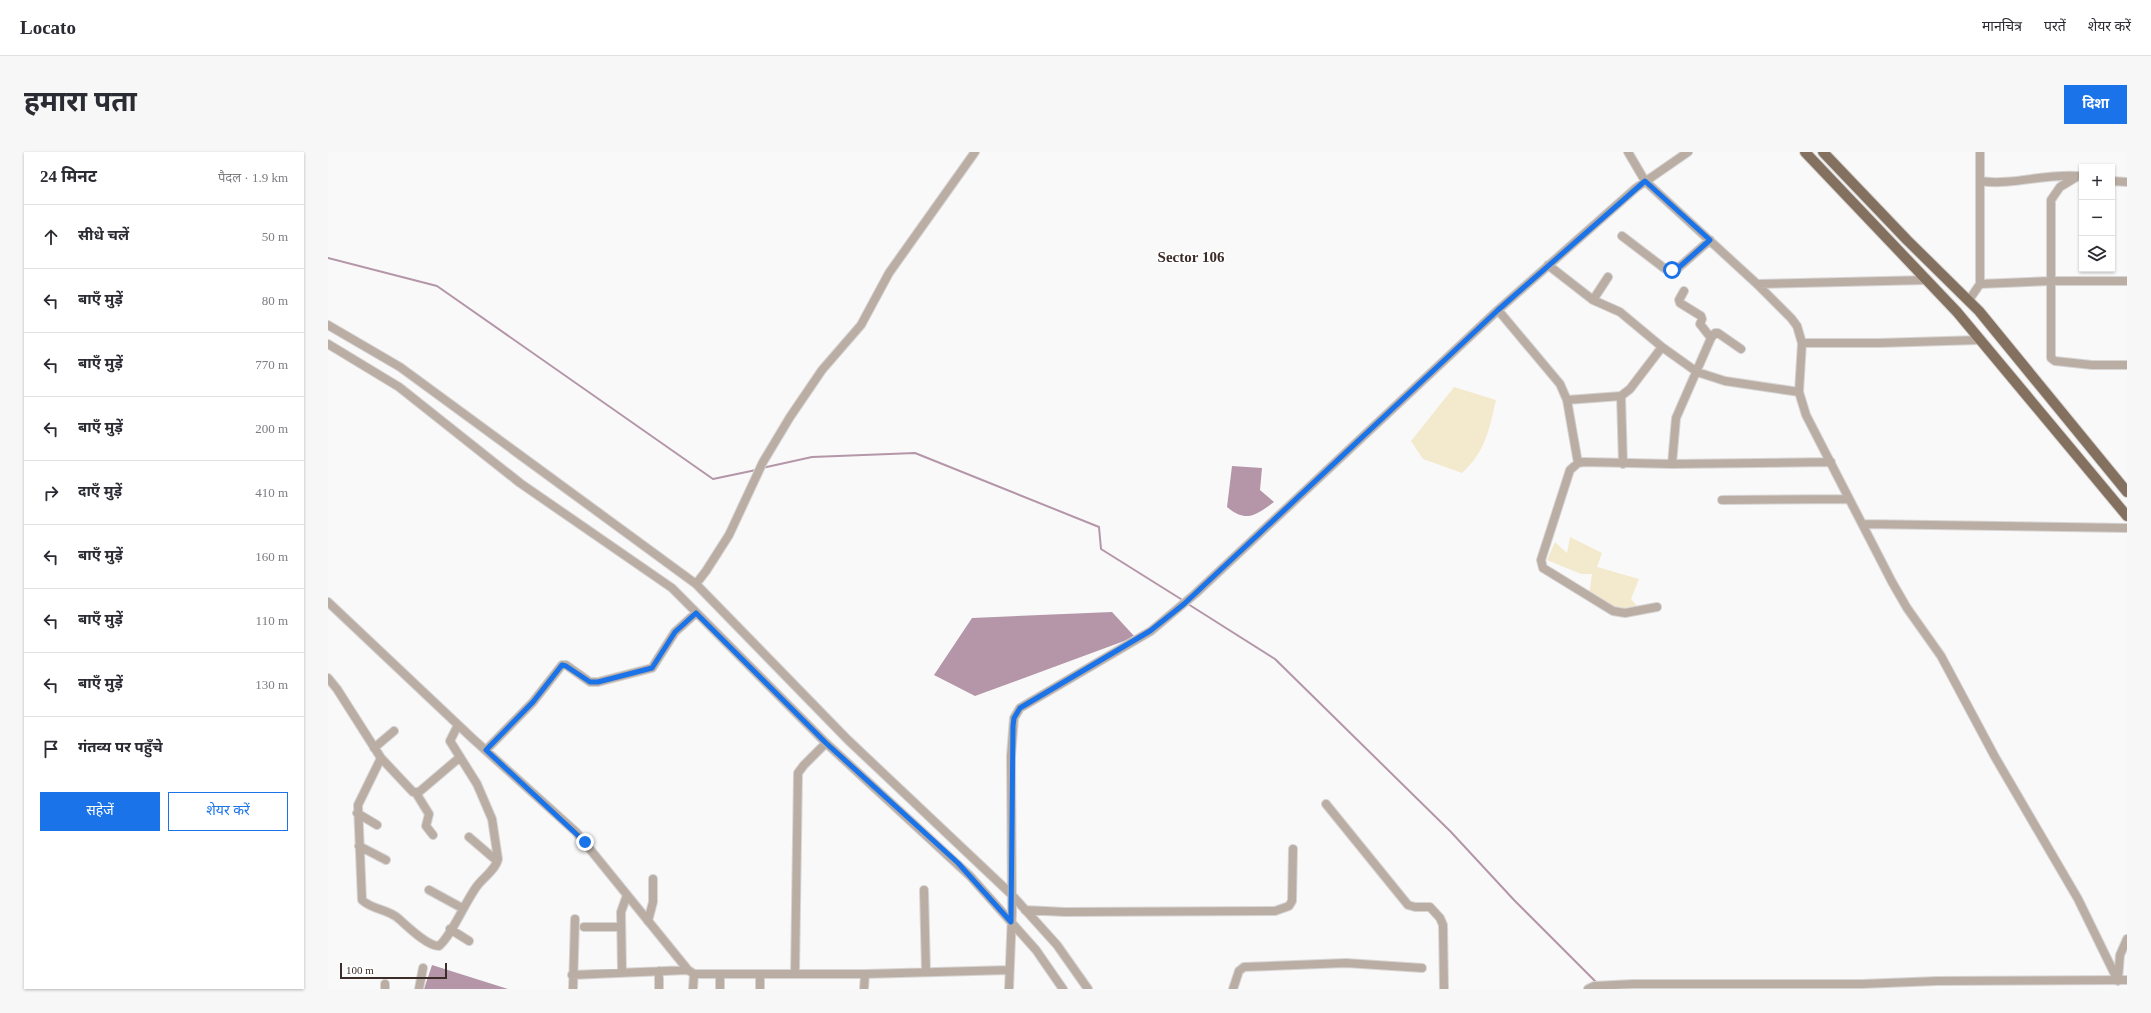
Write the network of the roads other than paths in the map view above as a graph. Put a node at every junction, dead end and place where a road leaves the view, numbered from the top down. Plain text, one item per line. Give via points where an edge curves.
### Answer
1 (975, 152) edge
2 (1628, 152) edge
3 (1688, 152) edge
4 (1805, 152) edge
5 (1823, 152) edge
6 (1980, 152) edge
7 (2079, 177) edge
8 (2079, 178) edge
9 (1645, 181) junction
10 (1980, 181) junction
11 (2115, 181) edge
12 (2127, 182) edge
13 (1622, 236) dead end
14 (1710, 240) junction
15 (1548, 264) junction
16 (1608, 277) dead end
17 (1927, 280) junction
18 (2051, 281) junction
19 (2127, 281) edge
20 (1757, 284) junction
21 (1980, 284) junction
22 (1684, 291) dead end
23 (1593, 300) junction
24 (1969, 300) junction
25 (1498, 310) junction
26 (328, 324) edge
27 (1711, 338) junction
28 (1979, 340) junction
29 (1802, 343) junction
30 (328, 344) edge
31 (1662, 347) junction
32 (1741, 349) dead end
33 (2127, 365) edge
34 (1697, 372) junction
35 (1800, 392) junction
36 (1621, 396) junction
37 (1567, 400) junction
38 (1831, 462) junction
39 (1578, 463) junction
40 (1623, 464) junction
41 (1672, 464) junction
42 (2127, 492) edge
43 (1849, 499) junction
44 (1722, 500) dead end
45 (2127, 516) edge
46 (1863, 524) junction
47 (2127, 528) edge
48 (696, 584) junction
49 (328, 602) edge
50 (1657, 607) dead end
51 (696, 613) junction
52 (328, 678) edge
53 (458, 725) junction
54 (394, 731) dead end
55 (826, 743) junction
56 (374, 748) junction
57 (486, 750) junction
58 (381, 758) junction
59 (459, 758) junction
60 (416, 793) junction
61 (1326, 804) dead end
62 (357, 813) junction
63 (377, 825) dead end
64 (433, 835) dead end
65 (469, 837) dead end
66 (359, 846) junction
67 (1293, 849) dead end
68 (386, 860) dead end
69 (497, 861) junction
70 (653, 879) dead end
71 (429, 890) dead end
72 (924, 890) dead end
73 (1011, 894) junction
74 (627, 895) junction
75 (462, 908) junction
76 (1025, 910) junction
77 (575, 919) dead end
78 (648, 921) junction
79 (1011, 922) junction
80 (584, 927) dead end
81 (621, 927) junction
82 (450, 929) junction
83 (2127, 939) edge
84 (469, 941) dead end
85 (423, 968) dead end
86 (1422, 968) dead end
87 (1009, 970) junction
88 (659, 971) junction
89 (691, 972) junction
90 (926, 972) junction
91 (622, 973) junction
92 (795, 973) junction
93 (720, 974) junction
94 (760, 974) junction
95 (865, 974) junction
96 (572, 975) junction
97 (2118, 980) junction
98 (2127, 980) edge
99 (419, 989) edge
100 (573, 989) edge
101 (660, 989) edge
102 (694, 989) edge
103 (720, 989) edge
104 (760, 989) edge
105 (864, 989) edge
106 (1009, 989) edge
107 (1063, 989) edge
108 (1088, 989) edge
109 (1233, 989) edge
110 (1444, 989) edge
111 (1588, 989) edge

1 - 48 street via 889,273 861,325 822,370 790,417 763,462 729,535
2 - 9 street
3 - 9 street
4 - 17 main road
5 - 24 main road via 1906,240
6 - 10 street
7 - 10 street via 2056,176 1997,184
8 - 18 street via 2060,188 2052,200
9 - 14 street
9 - 15 street
10 - 21 street
11 - 12 street
13 - 14 street via 1664,268 1672,270 1677,269
14 - 20 street
15 - 23 street
15 - 25 street
16 - 23 street
17 - 20 street
17 - 28 main road
18 - 19 street
18 - 21 street
18 - 33 street via 2051,358 2055,361 2092,365
20 - 29 street via 1791,318 1797,326
21 - 24 street
22 - 27 street via 1680,303 1701,316 1700,324
23 - 31 street via 1620,312
24 - 42 main road
25 - 37 street via 1560,384
25 - 73 street via 1184,604 1150,631 1032,700 1017,713 1013,726 1011,756
26 - 48 street via 400,367
27 - 32 street via 1718,333
27 - 34 street
28 - 29 street
28 - 45 main road
29 - 35 street
30 - 51 street via 399,387 520,484 662,580
31 - 34 street
31 - 36 street via 1630,389
34 - 35 street via 1725,381
34 - 41 street via 1676,418
35 - 38 street via 1806,415
36 - 37 street
36 - 40 street
37 - 39 street
38 - 41 street
38 - 43 street
39 - 40 street
39 - 50 street via 1570,470 1542,560 1543,568 1613,611 1624,613
40 - 41 street
43 - 44 street
43 - 46 street
46 - 47 street
46 - 97 street via 1907,608 1941,656 1995,757 2078,899
48 - 73 street via 844,736
49 - 53 street
51 - 55 street
51 - 57 street via 675,632 652,668 590,682 562,665 533,702
52 - 56 street
53 - 57 street
53 - 59 street via 450,741
54 - 56 street
55 - 79 street via 958,863
55 - 92 street via 798,774
56 - 58 street
57 - 74 street via 576,832
58 - 60 street
58 - 62 street via 360,798
59 - 60 street
59 - 69 street via 477,784 492,819
60 - 64 street via 429,814 426,826
61 - 110 street via 1408,905 1430,907 1440,918 1443,925
62 - 63 street
62 - 66 street
65 - 69 street
66 - 68 street
66 - 82 street via 364,902 395,916 406,927 436,946 441,945
67 - 76 street via 1292,901 1289,906 1275,911
69 - 75 street
70 - 78 street via 653,902
71 - 75 street
72 - 90 street
73 - 76 street
73 - 79 street
74 - 78 street
74 - 81 street via 621,912
75 - 82 street
76 - 108 street via 1057,945
77 - 96 street
78 - 89 street
79 - 87 street
79 - 107 street via 1040,956
80 - 81 street
81 - 91 street
82 - 84 street
83 - 97 street via 2120,955
85 - 99 street
86 - 109 street via 1346,963 1244,967 1239,971
87 - 90 street
87 - 106 street
88 - 89 street
88 - 91 street
88 - 101 street
89 - 93 street
89 - 102 street
90 - 95 street
91 - 96 street
92 - 94 street
92 - 95 street
93 - 94 street
93 - 103 street
94 - 104 street
95 - 105 street
96 - 100 street
97 - 98 street
97 - 111 street via 1633,984 1594,986

